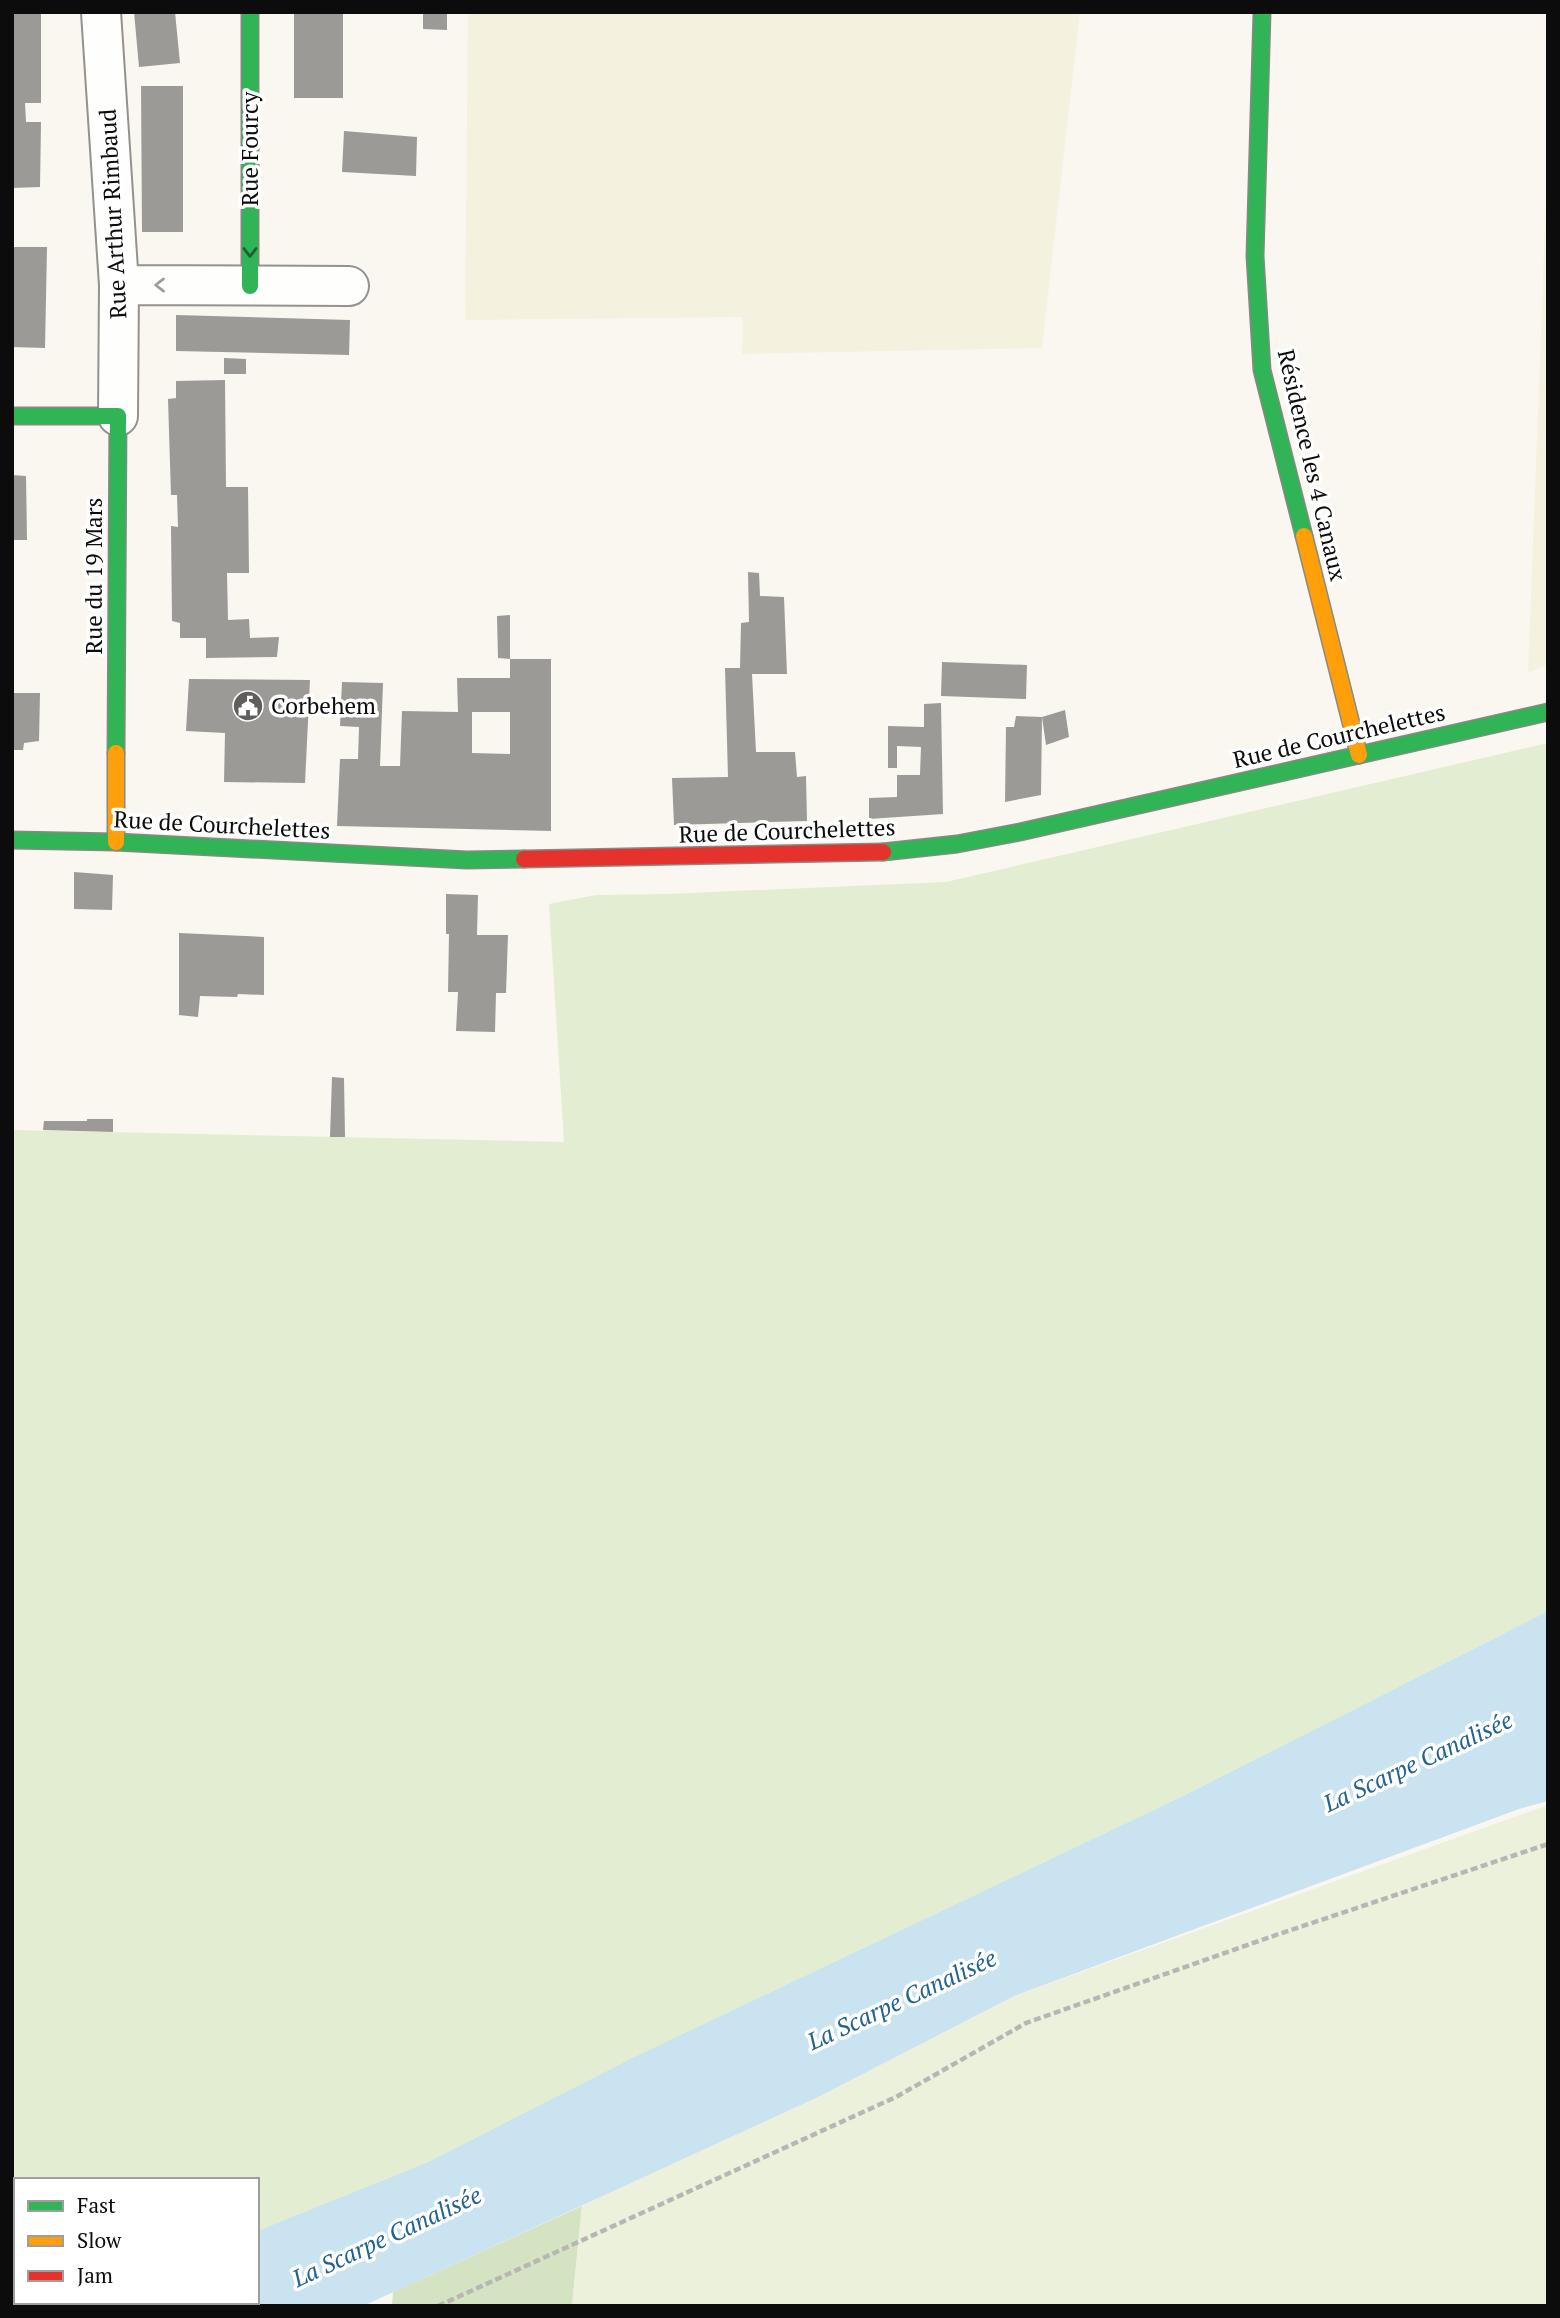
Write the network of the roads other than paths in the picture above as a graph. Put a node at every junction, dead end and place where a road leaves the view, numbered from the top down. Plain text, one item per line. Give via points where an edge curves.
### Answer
1 (102, 12) edge
2 (250, 12) edge
3 (1262, 12) edge
4 (119, 285) junction
5 (250, 286) junction
6 (349, 286) dead end
7 (12, 415) edge
8 (118, 416) junction
9 (1548, 712) edge
10 (1359, 755) junction
11 (12, 840) edge
12 (116, 842) junction

1 - 4 street, Rue Arthur Rimbaud
2 -> 5 street, Rue Fourcy
3 - 10 street, Résidence les 4 Canaux via 1255,256 1262,370
5 -> 4 street
4 - 8 street, Rue Arthur Rimbaud
5 - 6 street
7 - 8 street
8 - 12 street, Rue du 19 Mars
9 - 10 street, Rue de Courchelettes
10 - 12 street, Rue de Courchelettes via 1001,836 889,852 467,860
11 - 12 street, Rue de Courchelettes

